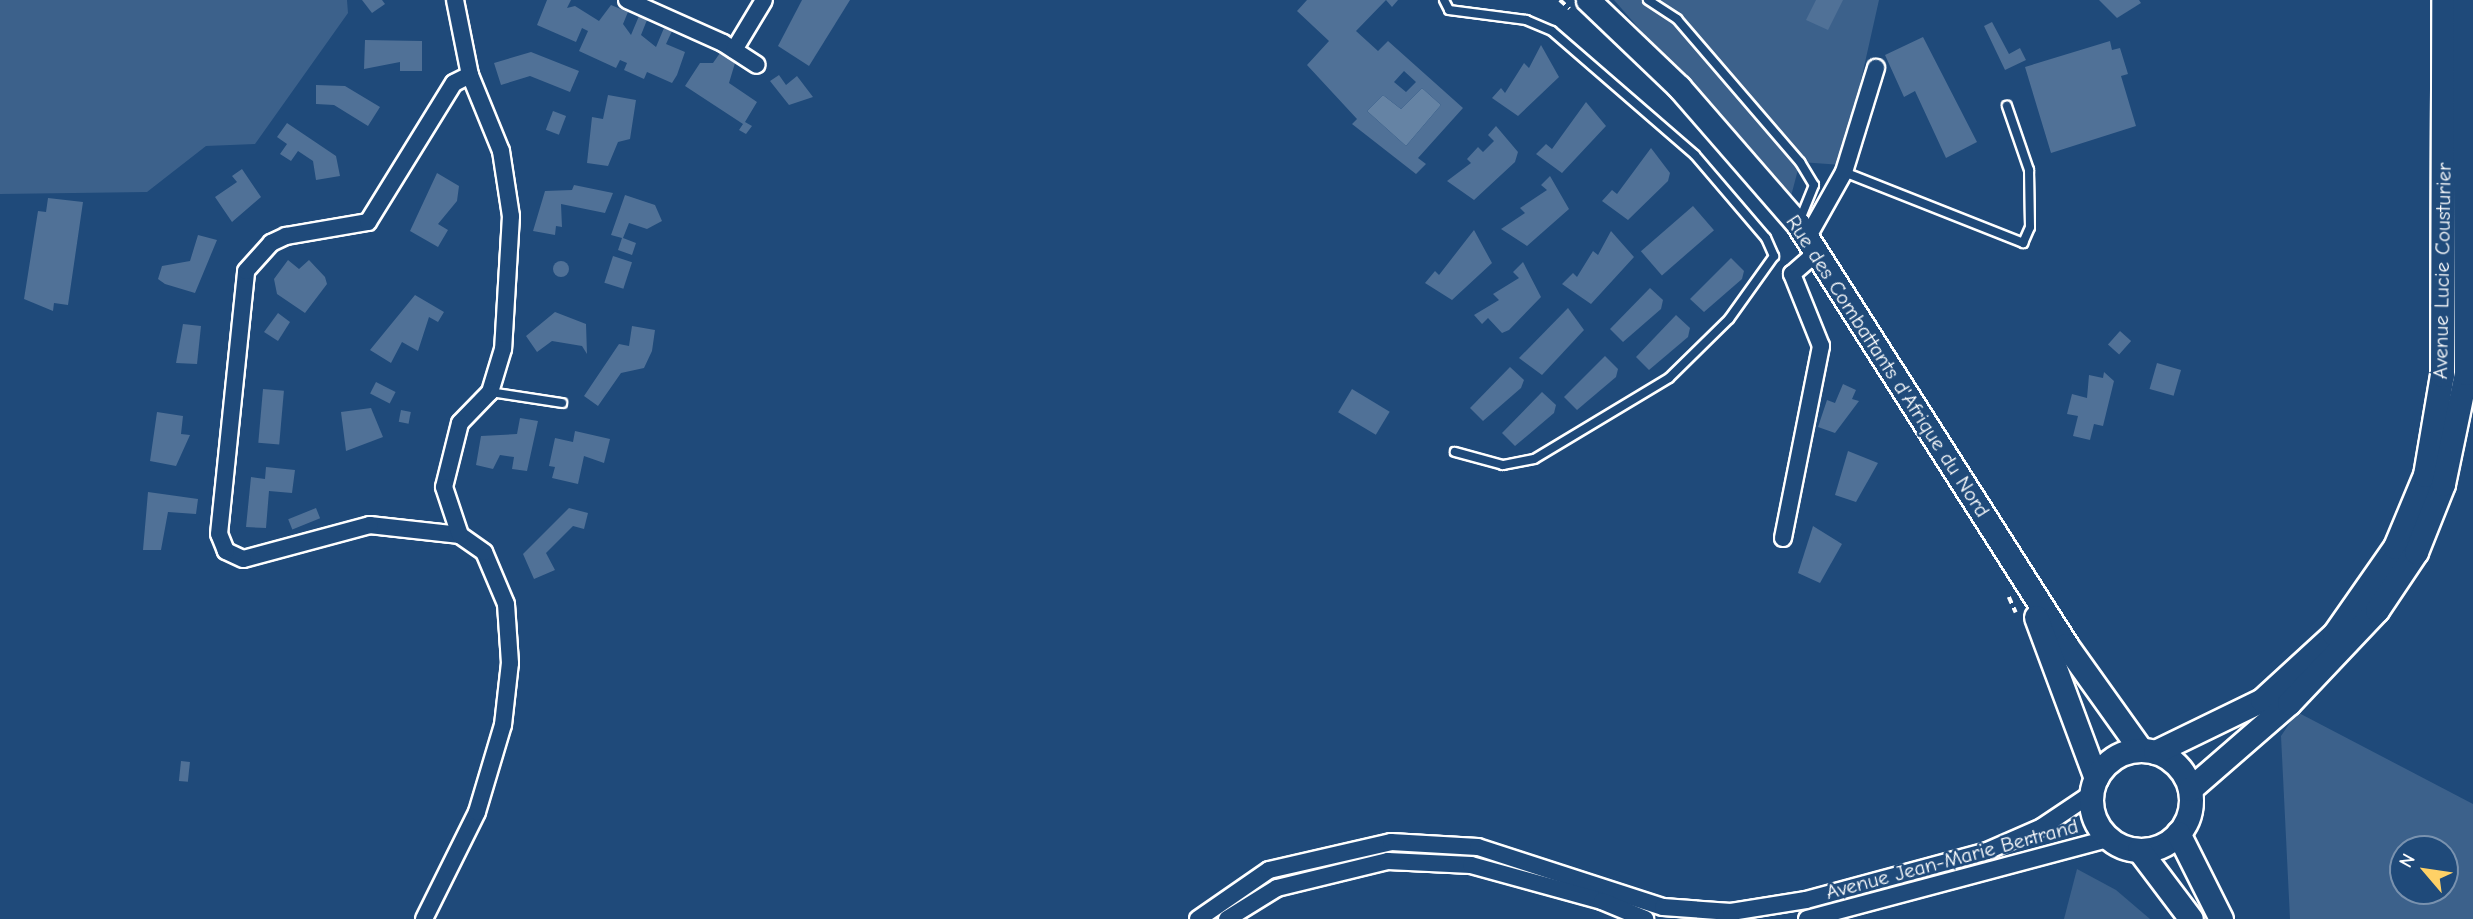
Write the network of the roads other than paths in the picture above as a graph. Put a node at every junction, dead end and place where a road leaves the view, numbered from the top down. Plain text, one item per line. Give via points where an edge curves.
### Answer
1 (455, 0) edge
2 (627, 0) edge
3 (764, 0) edge
4 (1444, 0) edge
5 (1648, 0) edge
6 (2443, 0) edge
7 (2464, 0) edge
8 (654, 5) edge
9 (1584, 9) edge
10 (734, 50) junction
11 (757, 65) dead end
12 (1875, 68) dead end
13 (470, 75) junction
14 (2007, 106) dead end
15 (2469, 157) edge
16 (1844, 173) junction
17 (2469, 222) edge
18 (1807, 238) junction
19 (490, 392) junction
20 (562, 403) dead end
21 (1455, 452) dead end
22 (460, 535) junction
23 (1783, 538) dead end
24 (2009, 554) junction
25 (2148, 751) junction
26 (2093, 786) junction
27 (2190, 789) junction
28 (2178, 833) junction
29 (2108, 839) junction
30 (2139, 850) junction
31 (424, 919) edge
32 (1198, 919) edge
33 (1227, 919) edge
34 (1645, 919) edge
35 (1807, 919) edge
36 (2191, 919) edge
37 (2221, 919) edge

1 - 13 street
2 - 8 street
3 - 10 street
4 - 21 lane via 1449,10 1526,20 1552,31 1695,155 1766,238 1774,256 1729,319 1669,378 1534,459 1503,464
5 - 18 lane via 1677,19 1800,162 1814,185
6 - 25 main road, Avenue Lucie Cousturier via 2442,374 2425,475 2395,547 2334,634 2262,700
7 - 15 main road, Avenue Lucie Cousturier
8 - 10 street
9 - 18 main road, Rue des Combattants d'Afrique du Nord via 1679,87
10 - 11 street
12 - 16 street
13 - 19 street via 511,185 505,327
13 - 22 street via 454,83 368,222 286,236 271,243 246,271 219,534 226,551 243,559 370,525
14 - 16 lane via 2029,170 2030,227 2023,243
15 - 17 main road, Avenue Lucie Cousturier
16 - 18 street
17 - 27 main road, Avenue Lucie Cousturier via 2466,373 2443,484 2416,552 2337,657
18 - 23 street via 1792,274 1821,346
18 - 24 main road, Rue des Combattants d'Afrique du Nord
19 - 20 lane
19 - 22 street via 460,423 443,487
22 - 31 street via 484,552 506,604 510,663 503,725 477,812
24 - 25 main road, Rue des Combattants d'Afrique du Nord
24 - 26 main road, Rue des Combattants d'Afrique du Nord
25 - 26 main road via 2114,757
25 - 27 main road via 2183,772
26 - 29 main road via 2091,811
26 - 32 street, Avenue Jean-Marie Bertrand via 2042,827 1987,851 1806,900 1731,912 1663,907 1478,847 1391,842 1269,870
27 - 28 main road via 2187,820
28 - 30 main road
28 - 37 main road
29 - 30 main road
29 - 35 street, Avenue Jean-Marie Bertrand
30 - 36 main road
33 - 34 street via 1277,888 1388,861 1471,865

